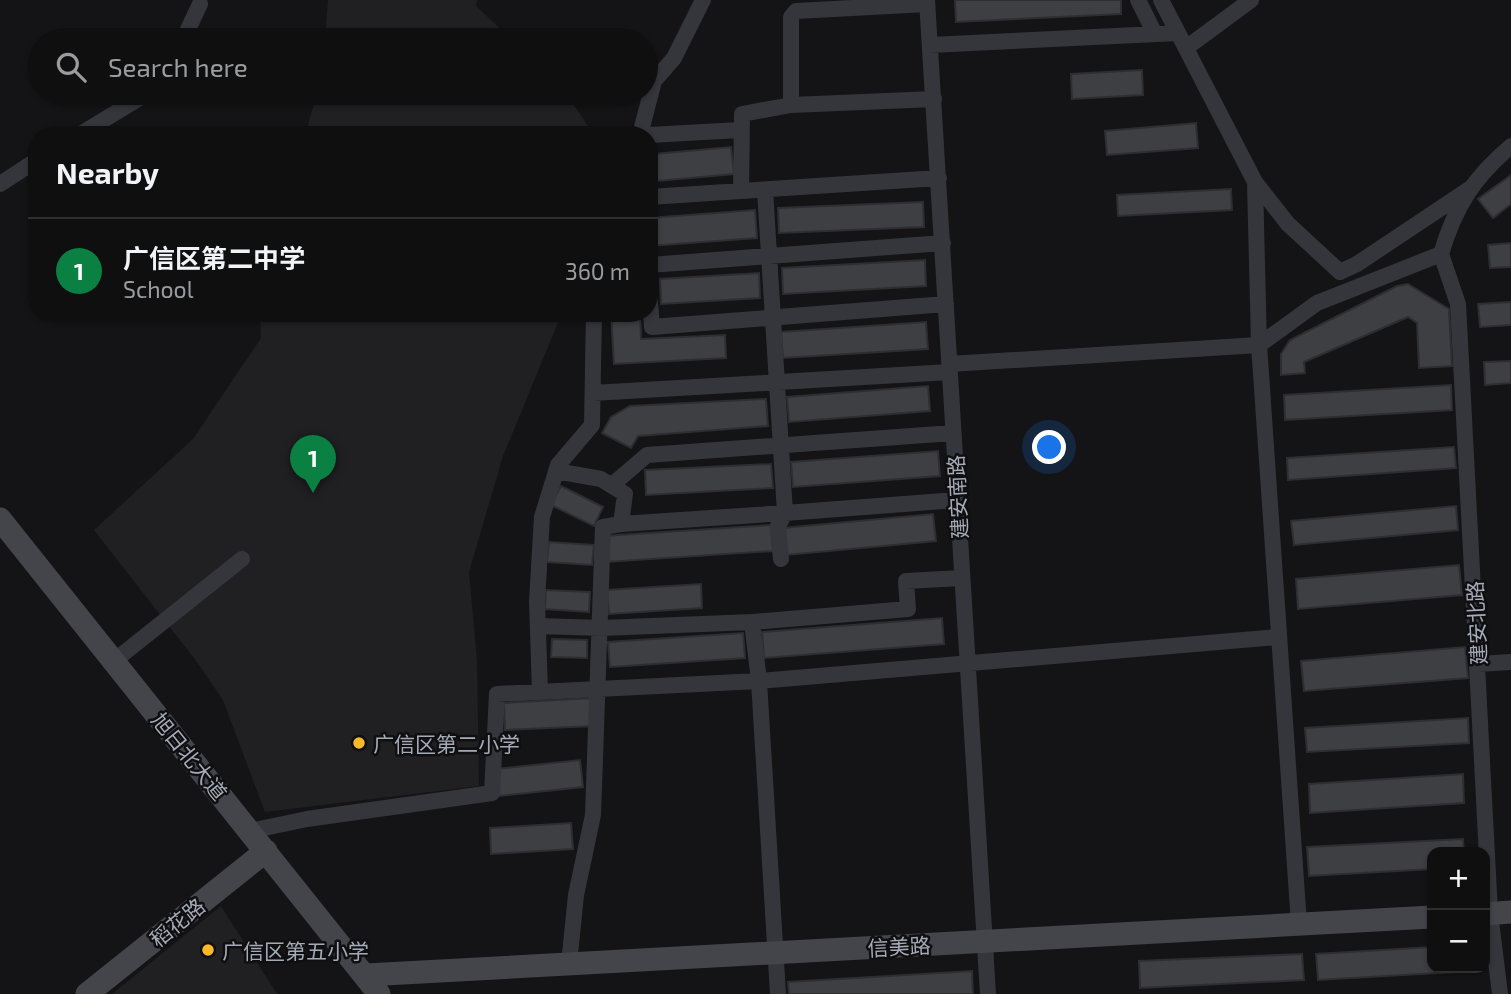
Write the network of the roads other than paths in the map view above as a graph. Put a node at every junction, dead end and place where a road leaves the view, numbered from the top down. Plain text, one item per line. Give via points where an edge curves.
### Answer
1 (703, 0) edge
2 (1138, 0) edge
3 (1160, 0) edge
4 (1251, 0) edge
5 (927, 2) edge
6 (201, 4) dead end
7 (189, 28) edge
8 (1178, 33) junction
9 (1154, 34) junction
10 (930, 44) junction
11 (1186, 48) junction
12 (658, 76) edge
13 (934, 99) junction
14 (125, 105) edge
15 (648, 105) edge
16 (792, 105) junction
17 (93, 126) edge
18 (642, 126) edge
19 (740, 130) junction
20 (658, 135) edge
21 (1511, 146) edge
22 (28, 166) edge
23 (939, 178) junction
24 (1255, 182) junction
25 (0, 184) edge
26 (1471, 188) junction
27 (765, 190) junction
28 (741, 191) junction
29 (658, 196) edge
30 (943, 243) junction
31 (769, 254) junction
32 (1441, 254) junction
33 (658, 264) edge
34 (1340, 272) junction
35 (1317, 303) junction
36 (946, 304) junction
37 (772, 317) junction
38 (594, 322) edge
39 (652, 322) edge
40 (1259, 345) junction
41 (950, 368) junction
42 (776, 382) junction
43 (593, 393) junction
44 (953, 433) junction
45 (780, 446) junction
46 (556, 471) junction
47 (612, 485) junction
48 (957, 500) junction
49 (785, 513) junction
50 (0, 519) edge
51 (621, 524) junction
52 (242, 559) dead end
53 (781, 559) dead end
54 (962, 578) junction
55 (752, 622) junction
56 (538, 626) junction
57 (602, 628) junction
58 (1279, 637) junction
59 (114, 661) junction
60 (966, 662) junction
61 (1511, 662) edge
62 (1478, 664) junction
63 (759, 681) junction
64 (599, 689) junction
65 (540, 692) junction
66 (250, 831) junction
67 (266, 851) junction
68 (1495, 913) edge
69 (1427, 916) edge
70 (1298, 924) junction
71 (984, 941) junction
72 (776, 953) junction
73 (569, 964) junction
74 (366, 975) junction
75 (87, 994) edge
76 (379, 994) edge
77 (778, 994) edge
78 (988, 994) edge
79 (1500, 994) edge

1 - 12 street via 674,58
2 - 9 street
3 - 8 street
4 - 11 street
5 - 10 street, 建安南路
5 - 16 street via 796,11 791,17
6 - 7 street
8 - 9 street
8 - 11 street
9 - 10 street
10 - 13 street, 建安南路
11 - 24 street
13 - 16 street
13 - 23 street, 建安南路
14 - 17 street
15 - 18 street
16 - 19 street via 742,114
19 - 20 street
19 - 28 street
21 - 26 street via 1484,169
22 - 25 street
23 - 27 street
23 - 30 street, 建安南路
24 - 34 street via 1288,223
24 - 40 street
26 - 32 street via 1453,215
26 - 34 street
27 - 28 street
27 - 31 street
28 - 29 street
30 - 31 street
30 - 36 street, 建安南路
31 - 33 street
31 - 37 street
32 - 35 street
32 - 62 street, 建安北路 via 1458,304
34 - 35 street
35 - 40 street
36 - 37 street
36 - 41 street, 建安南路
37 - 39 street via 652,327
37 - 42 street
38 - 43 street
40 - 41 street
40 - 58 street
41 - 42 street
41 - 44 street, 建安南路
42 - 43 street
42 - 45 street
43 - 46 street via 592,425
44 - 45 street
44 - 48 street, 建安南路
45 - 47 street via 646,455
45 - 49 street
46 - 47 street
46 - 56 street via 542,517
47 - 51 street via 625,494
48 - 49 street
48 - 54 street, 建安南路
49 - 51 street
49 - 53 street via 778,526
50 - 59 street, 旭日北大道
51 - 57 street via 603,527
52 - 59 street
54 - 55 street via 906,581 908,609
54 - 60 street, 建安南路
55 - 57 street
55 - 63 street
56 - 57 street
56 - 65 street
57 - 64 street
58 - 60 street
58 - 70 street
59 - 66 street, 旭日北大道
60 - 63 street
60 - 71 street, 建安南路
61 - 62 street
62 - 68 street, 建安北路
63 - 64 street
63 - 72 street
64 - 65 street
64 - 73 street via 593,815 576,895
65 - 66 street via 497,694 492,793
66 - 67 street, 旭日北大道
67 - 74 street, 旭日北大道
67 - 75 street, 稻花路
68 - 79 street, 建安北路
69 - 70 street, 信美路
70 - 71 street, 信美路
71 - 72 street, 信美路
71 - 78 street, 建安南路
72 - 73 street, 信美路
72 - 77 street
73 - 74 street, 信美路
74 - 76 street, 旭日北大道

